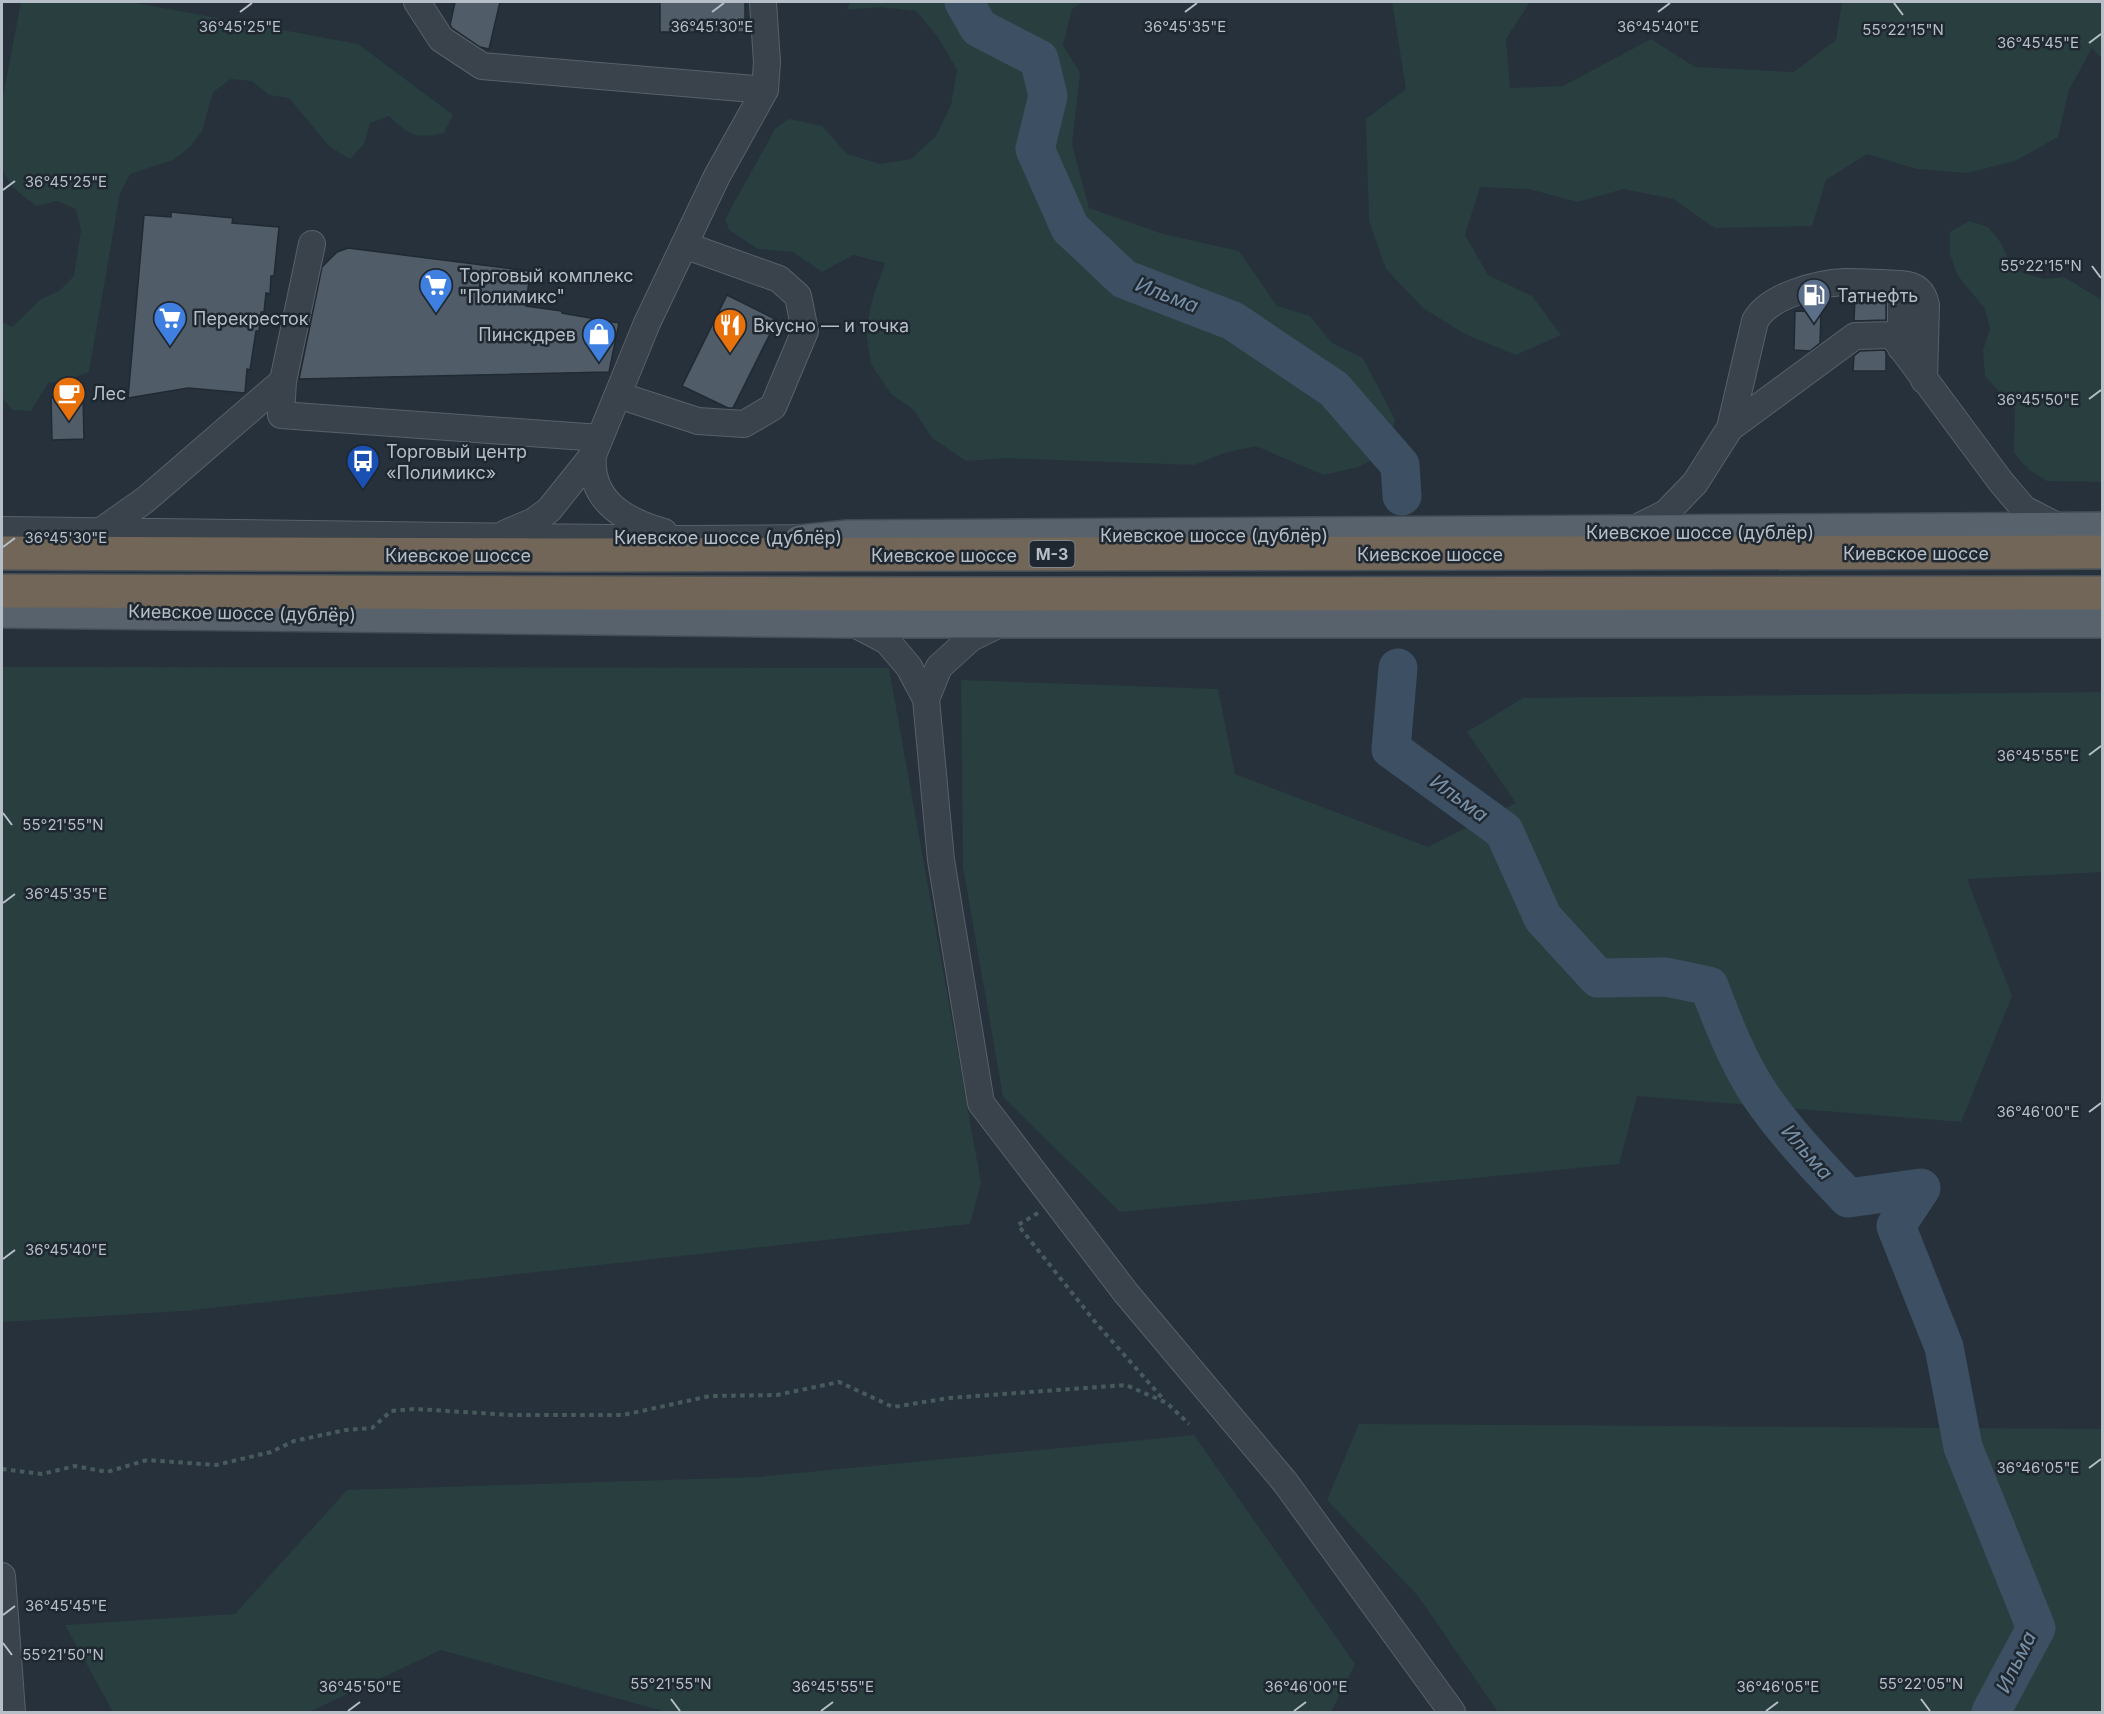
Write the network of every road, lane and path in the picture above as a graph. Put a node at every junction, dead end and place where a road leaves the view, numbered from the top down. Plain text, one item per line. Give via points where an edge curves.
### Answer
1 (417, 2) edge
2 (763, 2) edge
3 (765, 90) junction
4 (312, 244) dead end
5 (684, 245) junction
6 (1901, 284) junction
7 (1901, 348) junction
8 (1924, 380) junction
9 (283, 381) junction
10 (618, 395) junction
11 (1730, 428) junction
12 (596, 447) junction
13 (2064, 529) junction
14 (2103, 529) edge
15 (2, 530) edge
16 (101, 531) junction
17 (1628, 532) junction
18 (499, 536) junction
19 (679, 547) junction
20 (2103, 552) edge
21 (2, 553) edge
22 (2, 591) edge
23 (2103, 593) edge
24 (2, 611) edge
25 (849, 621) junction
26 (1006, 621) junction
27 (2103, 621) edge
28 (926, 699) junction
29 (1057, 1202) junction
30 (1167, 1403) junction
31 (1189, 1424) dead end
32 (2, 1469) edge
33 (2, 1576) edge
34 (4, 1630) edge
35 (12, 1713) edge
36 (1452, 1713) edge

1 - 3 street via 441,39 482,66
2 - 3 street
3 - 5 street
4 - 9 street
5 - 10 street
5 - 10 street via 779,279 798,296 805,331 773,407 744,424 698,421
6 - 7 street
6 - 8 street via 1917,288 1926,305
6 - 11 street via 1833,283 1783,296 1764,308 1752,330
7 - 8 street
7 - 11 street via 1892,335 1855,336
8 - 13 street via 2024,509
9 - 12 street via 281,415
9 - 16 street via 146,500
10 - 12 street
11 - 17 street via 1695,483 1666,513
12 - 18 street via 549,510 521,528
12 - 19 street via 591,472 606,502
13 - 14 main road, Киевское шоссе (дублёр)
13 - 17 main road, Киевское шоссе (дублёр)
15 - 16 street, Киевское шоссе (дублёр)
16 - 18 street, Киевское шоссе (дублёр)
17 - 19 main road, Киевское шоссе (дублёр) via 848,537
18 - 19 street, Киевское шоссе (дублёр)
19 - 20 highway, Киевское шоссе / М-3
19 - 21 highway, Киевское шоссе / М-3
22 - 23 highway, Киевское шоссе / М-3
24 - 25 main road, Киевское шоссе (дублёр)
25 - 26 main road, Киевское шоссе (дублёр)
25 - 28 street via 887,641 909,668
26 - 27 main road, Киевское шоссе (дублёр)
26 - 28 street via 971,638 939,667
28 - 29 street via 940,860 981,1103
29 - 30 path via 1018,1225 1096,1323
29 - 36 street via 1126,1293 1285,1482
30 - 31 path
30 - 32 path via 1126,1385 949,1398 892,1407 839,1382 777,1395 710,1396 623,1415 392,1411 372,1428 294,1441 271,1452 216,1465 147,1460 106,1472 75,1466 42,1474
33 - 34 street
34 - 35 street

